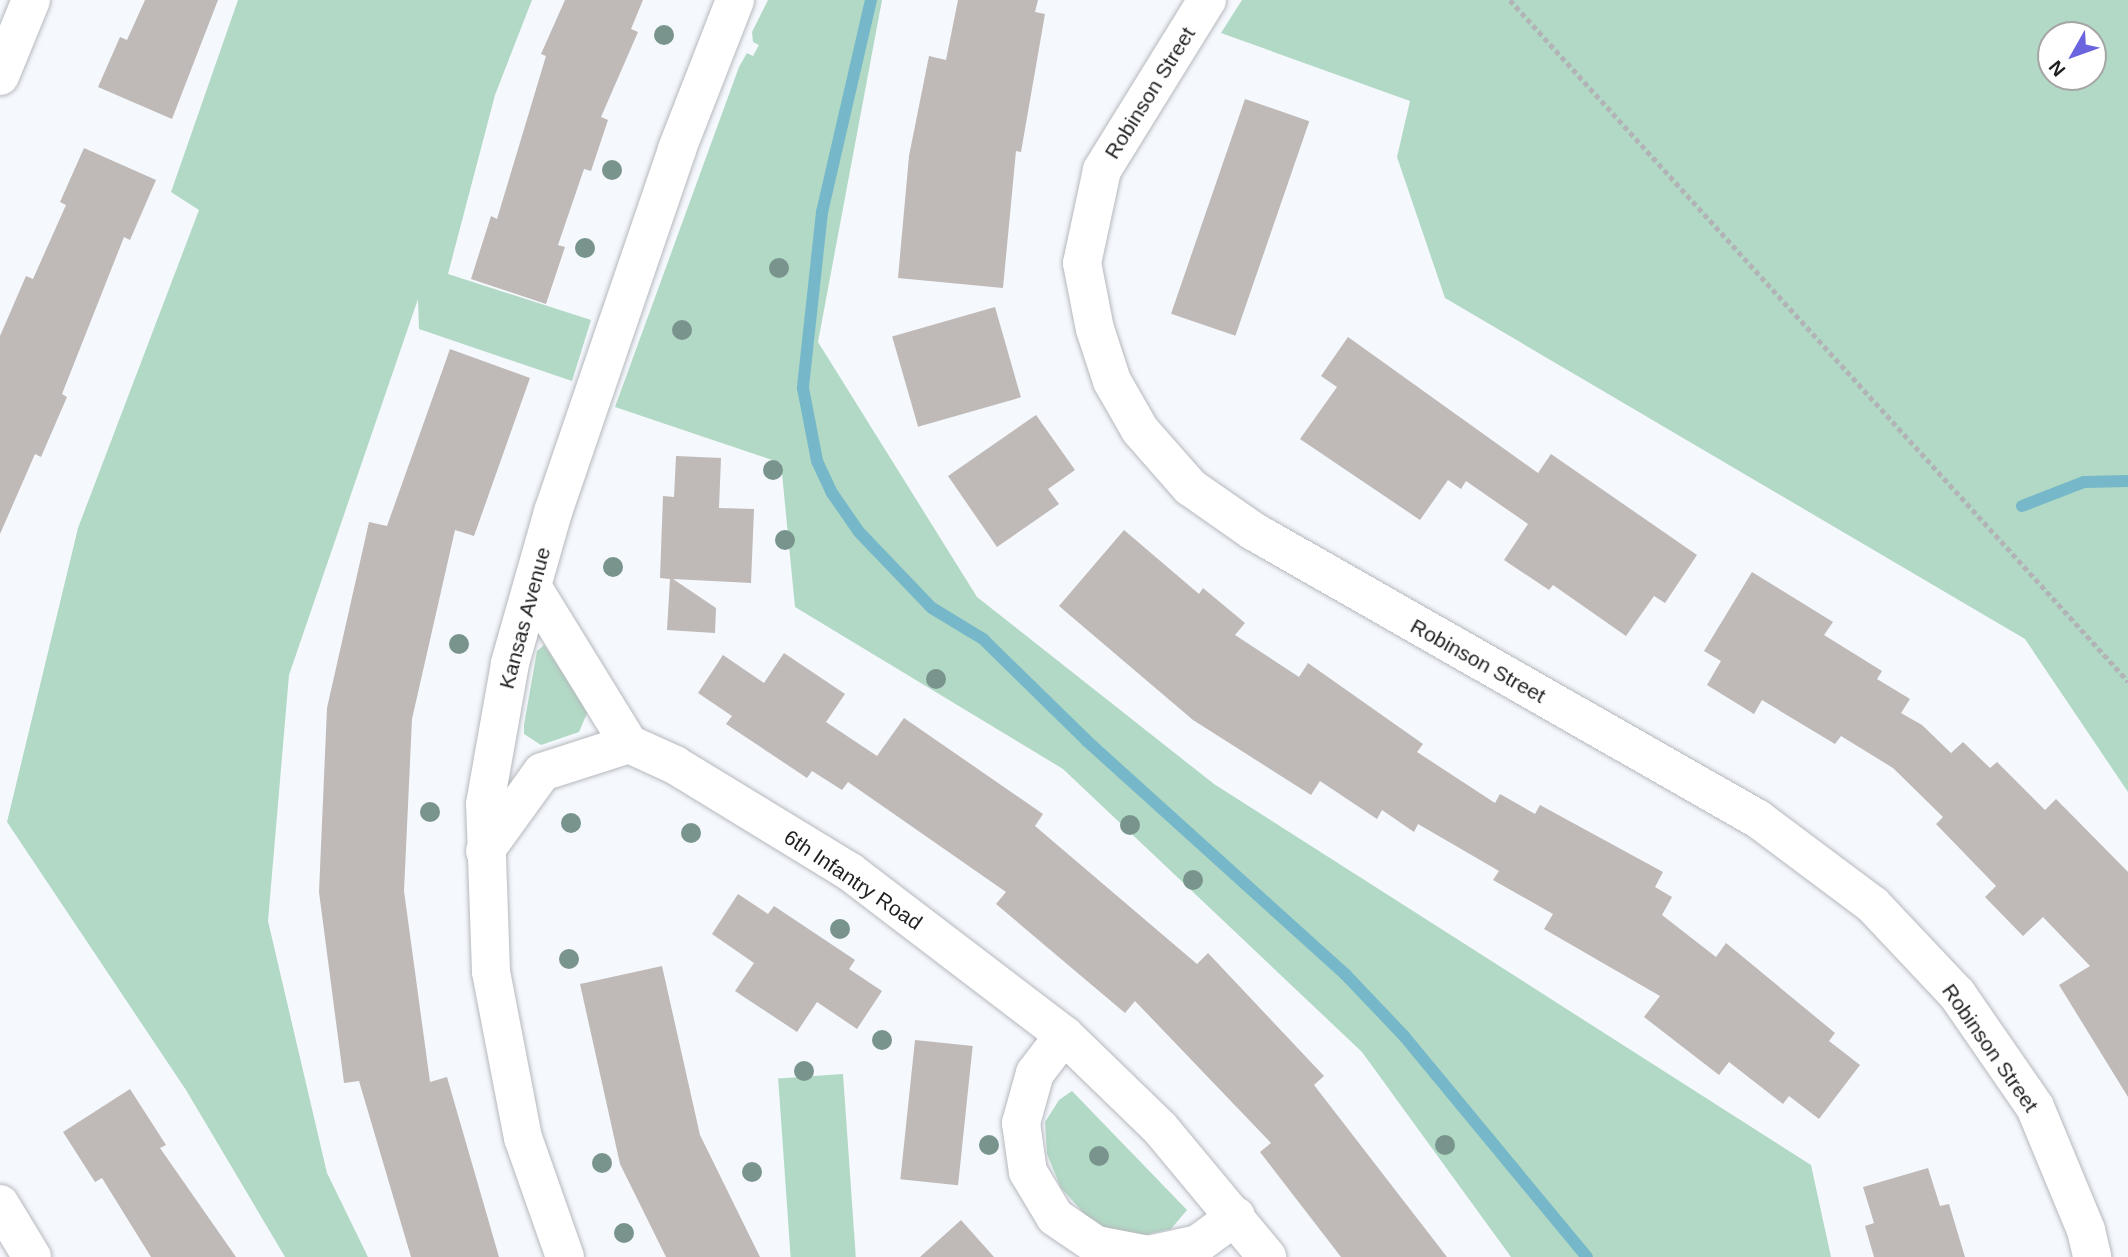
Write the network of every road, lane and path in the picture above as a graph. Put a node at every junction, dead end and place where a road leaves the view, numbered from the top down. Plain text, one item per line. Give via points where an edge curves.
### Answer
1 (31, 0) edge
2 (735, 0) edge
3 (1207, 0) edge
4 (1510, 0) edge
5 (0, 76) edge
6 (533, 588) junction
7 (2128, 681) edge
8 (629, 744) junction
9 (485, 851) junction
10 (1064, 1035) junction
11 (0, 1204) edge
12 (1236, 1216) junction
13 (32, 1257) edge
14 (565, 1257) edge
15 (1267, 1257) edge
16 (2092, 1257) edge

1 - 5 street
2 - 6 street, Kansas Avenue via 677,149 553,512
3 - 16 street, Robinson Street via 1102,170 1082,263 1095,329 1112,381 1140,430 1190,487 1253,531 1758,819 1873,905 1957,994 2035,1107 2086,1230
4 - 7 path
6 - 8 street
6 - 9 street, Kansas Avenue via 510,663 485,804
8 - 9 street via 542,772
8 - 10 street, 6th Infantry Road via 675,765 850,872
9 - 14 street, Kansas Avenue via 491,972 518,1112
10 - 12 street, 6th Infantry Road via 1160,1128
10 - 12 street via 1035,1073 1021,1123 1028,1172 1055,1217 1096,1245 1148,1255 1198,1244
11 - 13 street
12 - 15 street, 6th Infantry Road

